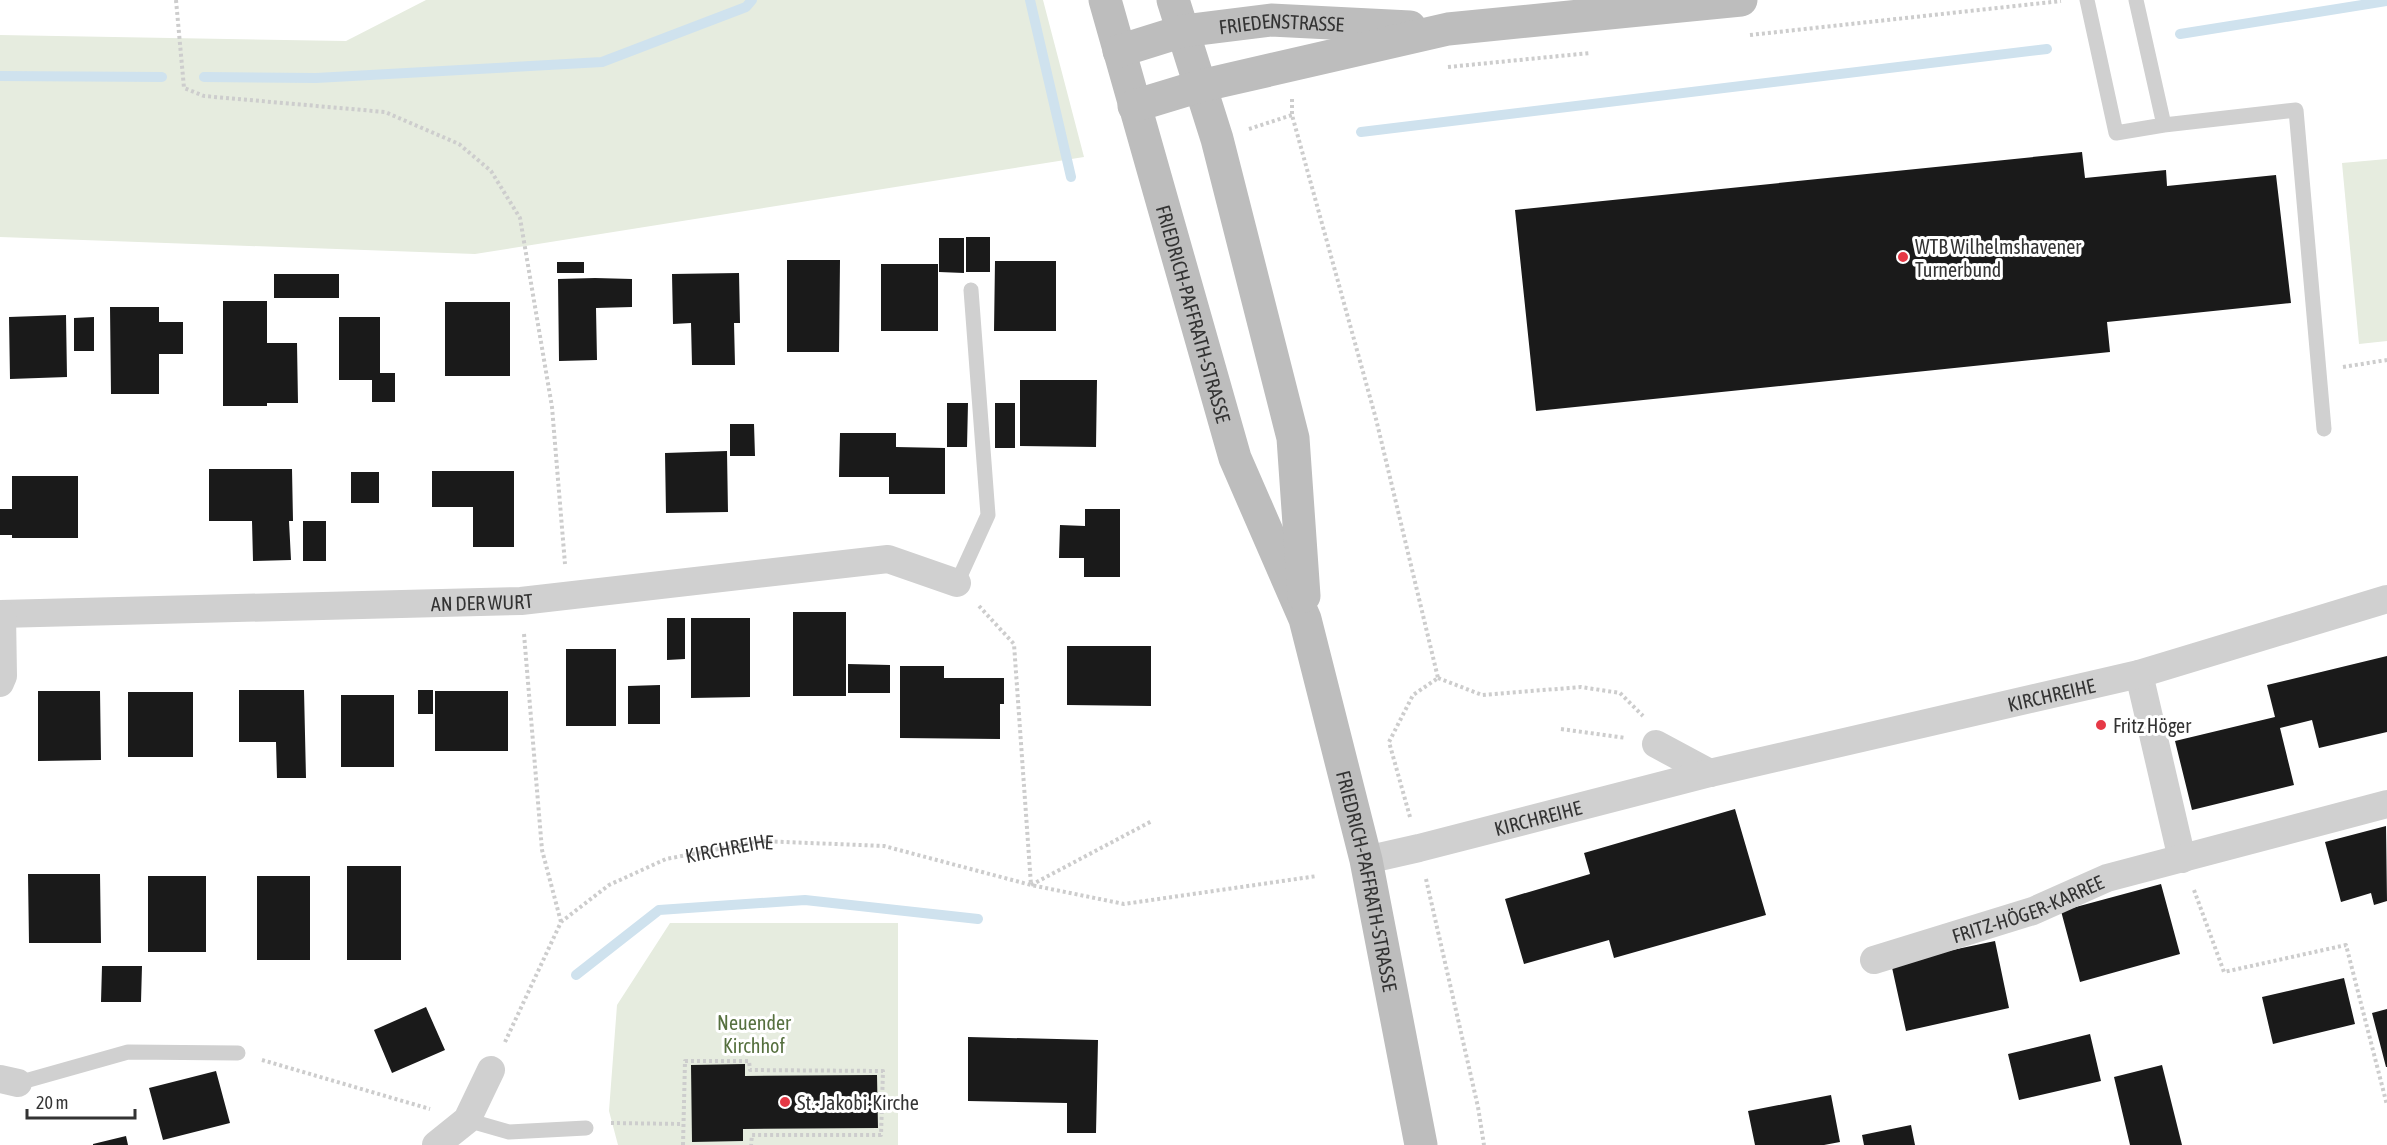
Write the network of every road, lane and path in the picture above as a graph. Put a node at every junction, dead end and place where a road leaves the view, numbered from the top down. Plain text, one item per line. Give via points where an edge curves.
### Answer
1 (176, 0) edge
2 (1105, 0) edge
3 (1173, 0) edge
4 (1741, 0) edge
5 (2087, 0) edge
6 (2136, 0) edge
7 (1448, 29) junction
8 (1183, 31) junction
9 (1119, 51) junction
10 (1286, 67) junction
11 (1200, 86) junction
12 (1134, 106) junction
13 (2164, 125) junction
14 (970, 290) dead end
15 (2387, 360) edge
16 (2319, 371) junction
17 (2324, 429) dead end
18 (957, 583) junction
19 (568, 596) junction
20 (2387, 599) edge
21 (521, 601) junction
22 (1, 614) edge
23 (1305, 619) junction
24 (2139, 674) junction
25 (1438, 678) junction
26 (0, 683) edge
27 (1561, 729) dead end
28 (1656, 744) junction
29 (1710, 772) junction
30 (2387, 804) edge
31 (1152, 821) dead end
32 (1419, 848) junction
33 (2182, 859) junction
34 (1366, 860) junction
35 (1317, 876) dead end
36 (1031, 885) junction
37 (561, 922) junction
38 (1874, 960) dead end
39 (238, 1053) joint
40 (491, 1070) joint
41 (9, 1081) edge
42 (2387, 1105) edge
43 (467, 1120) junction
44 (683, 1124) junction
45 (586, 1128) joint
46 (436, 1145) edge
47 (683, 1145) edge
48 (751, 1145) edge
49 (1421, 1145) edge
50 (1484, 1145) edge

1 - 19 path via 184,88 204,96 385,112 459,144 491,171 519,218 552,407
2 - 9 main road, FRIEDRICH-PAFFRATH-STRASSE
3 - 8 main road, FRIEDRICH-PAFFRATH-STRASSE
4 - 7 main road, FRIEDENSTRASSE
5 - 13 lane via 2116,133
6 - 13 lane
7 - 8 main road, FRIEDENSTRASSE via 1271,20
7 - 10 main road, FRIEDENSTRASSE
8 - 9 main road, FRIEDENSTRASSE
8 - 11 main road, FRIEDRICH-PAFFRATH-STRASSE
9 - 12 main road, FRIEDRICH-PAFFRATH-STRASSE
10 - 11 main road, FRIEDENSTRASSE
10 - 25 path via 1293,96 1292,115 1376,419
11 - 12 main road, FRIEDENSTRASSE
11 - 23 main road, FRIEDRICH-PAFFRATH-STRASSE via 1293,438
12 - 23 main road, FRIEDRICH-PAFFRATH-STRASSE via 1235,458
13 - 16 lane via 2296,110
14 - 18 lane via 988,515
15 - 16 path
16 - 17 lane
18 - 19 street, AN DER WURT via 888,559
18 - 36 path via 1014,645
19 - 21 street, AN DER WURT
20 - 24 street, KIRCHREIHE
21 - 22 street, AN DER WURT
21 - 37 path via 542,850
22 - 26 street
23 - 34 main road, FRIEDRICH-PAFFRATH-STRASSE
24 - 29 street, KIRCHREIHE
24 - 33 street
25 - 28 path via 1482,695 1581,687 1620,693 1643,717
25 - 32 path via 1413,695 1389,742
27 - 28 path
28 - 29 street
29 - 32 street, KIRCHREIHE
30 - 33 street, FRITZ-HÖGER-KARREE
31 - 36 path
32 - 34 street, KIRCHREIHE
32 - 50 path
33 - 38 street, FRITZ-HÖGER-KARREE via 2107,878 2033,911
33 - 42 path via 2224,972 2346,945
34 - 49 main road, FRIEDRICH-PAFFRATH-STRASSE
35 - 36 path, KIRCHREIHE via 1124,904
36 - 37 path, KIRCHREIHE via 884,846 761,840 666,859 609,885
37 - 40 path, KIRCHREIHE
39 - 41 lane via 128,1052
39 - 43 path
40 - 43 street
43 - 45 lane via 510,1132
43 - 46 street
44 - 45 path via 607,1123
44 - 47 path
44 - 48 path via 685,1061 749,1061 750,1070 883,1071 881,1135 752,1135

